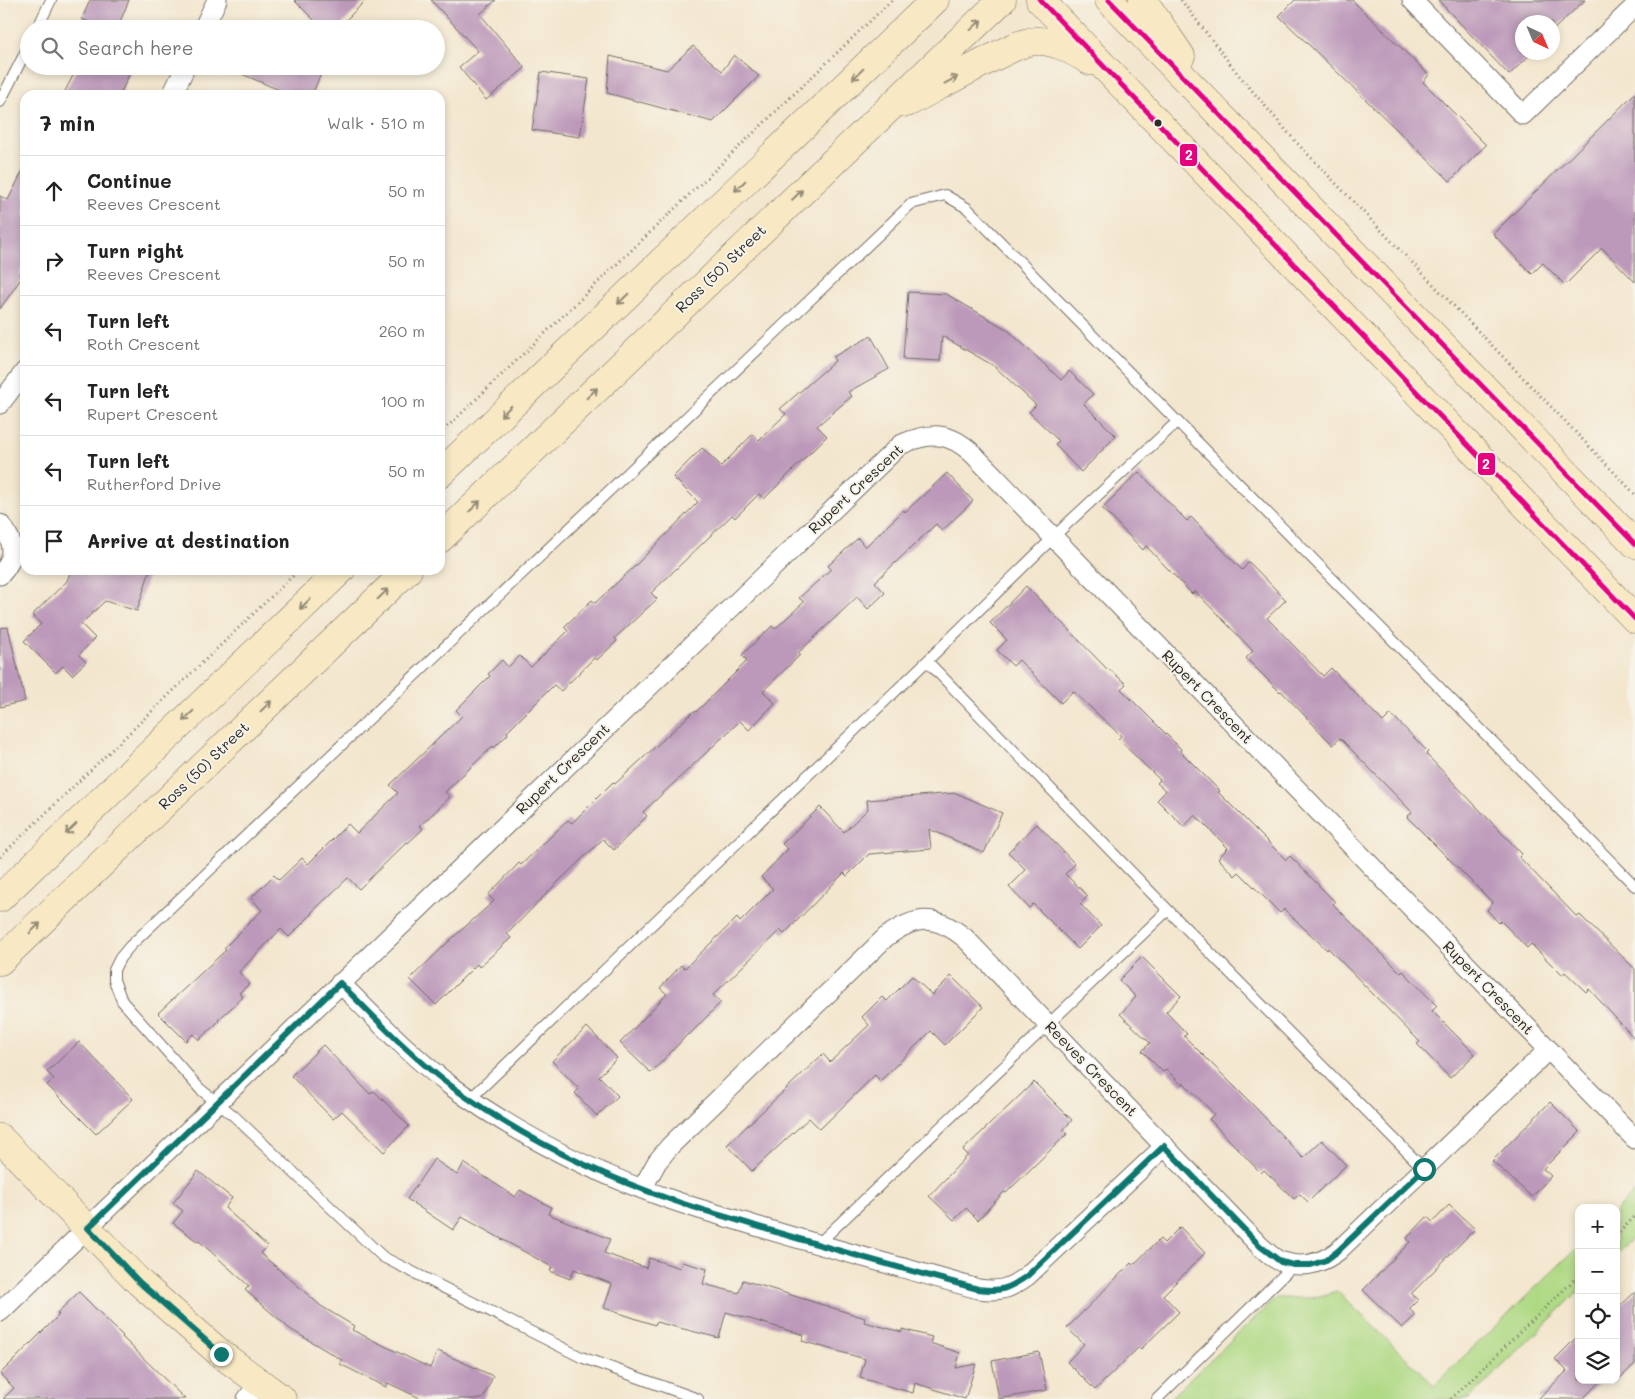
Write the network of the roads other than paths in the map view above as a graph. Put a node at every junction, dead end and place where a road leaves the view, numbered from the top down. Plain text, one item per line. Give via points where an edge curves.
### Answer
1 (51, 0) edge
2 (217, 0) edge
3 (922, 0) edge
4 (935, 0) edge
5 (1002, 0) edge
6 (1040, 0) edge
7 (1109, 0) edge
8 (1143, 0) edge
9 (1412, 0) edge
10 (1635, 6) edge
11 (41, 20) edge
12 (207, 20) edge
13 (893, 40) junction
14 (20, 63) edge
15 (1110, 71) junction
16 (182, 75) edge
17 (174, 90) edge
18 (0, 102) edge
19 (1220, 116) junction
20 (877, 119) junction
21 (20, 378) edge
22 (0, 404) edge
23 (1177, 422) junction
24 (445, 469) edge
25 (0, 524) edge
26 (445, 534) edge
27 (1053, 538) junction
28 (1635, 544) edge
29 (0, 575) edge
30 (335, 575) edge
31 (403, 575) edge
32 (1635, 619) edge
33 (927, 661) junction
34 (1635, 886) edge
35 (0, 898) edge
36 (1168, 910) junction
37 (0, 961) edge
38 (340, 983) junction
39 (1048, 1024) junction
40 (1548, 1050) junction
41 (470, 1099) junction
42 (217, 1103) junction
43 (0, 1138) edge
44 (1635, 1139) edge
45 (1164, 1146) junction
46 (1424, 1169) junction
47 (642, 1189) junction
48 (88, 1228) junction
49 (817, 1245) junction
50 (1294, 1265) junction
51 (0, 1312) edge
52 (253, 1391) edge
53 (282, 1399) edge
54 (698, 1399) edge
55 (1157, 1399) edge

1 - 11 lane
2 - 12 street
3 - 13 street
4 - 13 street
20 -> 5 street, Ross (50) Street
6 - 15 street
7 - 19 street
8 - 19 street
9 - 10 street via 1523,115
13 -> 24 street
14 - 18 lane
20 -> 15 street via 1014,47 1036,41 1063,46
15 - 32 street
16 - 17 street
19 - 28 street
26 -> 20 street, Ross (50) Street
21 - 22 street
23 - 27 lane
23 - 34 lane
23 - 42 lane via 966,208 945,195 911,204 120,958 114,970 114,980 122,1001 200,1089
25 - 29 street via 10,537 12,550 10,561
27 - 33 lane
27 - 38 street, Rupert Crescent via 959,443 932,435 900,445
27 - 40 street, Rupert Crescent
30 -> 35 street
37 -> 31 street, Ross (50) Street
33 - 36 lane
33 - 41 lane
36 - 39 lane
36 - 46 lane
38 - 41 street via 402,1044
38 - 42 street, Rupert Crescent
39 - 45 street, Reeves Crescent
39 - 47 street, Reeves Crescent via 952,928 931,920 910,922 886,937 670,1146 656,1162
39 - 49 lane
40 - 44 street, Rupert Crescent
40 - 46 street
41 - 47 street via 542,1143
42 - 48 street, Rupert Crescent
42 - 54 lane via 383,1257 581,1357
43 - 48 street
45 - 49 street via 1027,1276 1002,1290 978,1289
45 - 50 street, Reeves Crescent via 1260,1246 1281,1262
46 - 50 street via 1326,1260 1311,1265
47 - 49 street
48 - 51 street, Rupert Crescent
48 - 52 street via 154,1295 221,1354
50 - 55 lane
52 - 53 street

